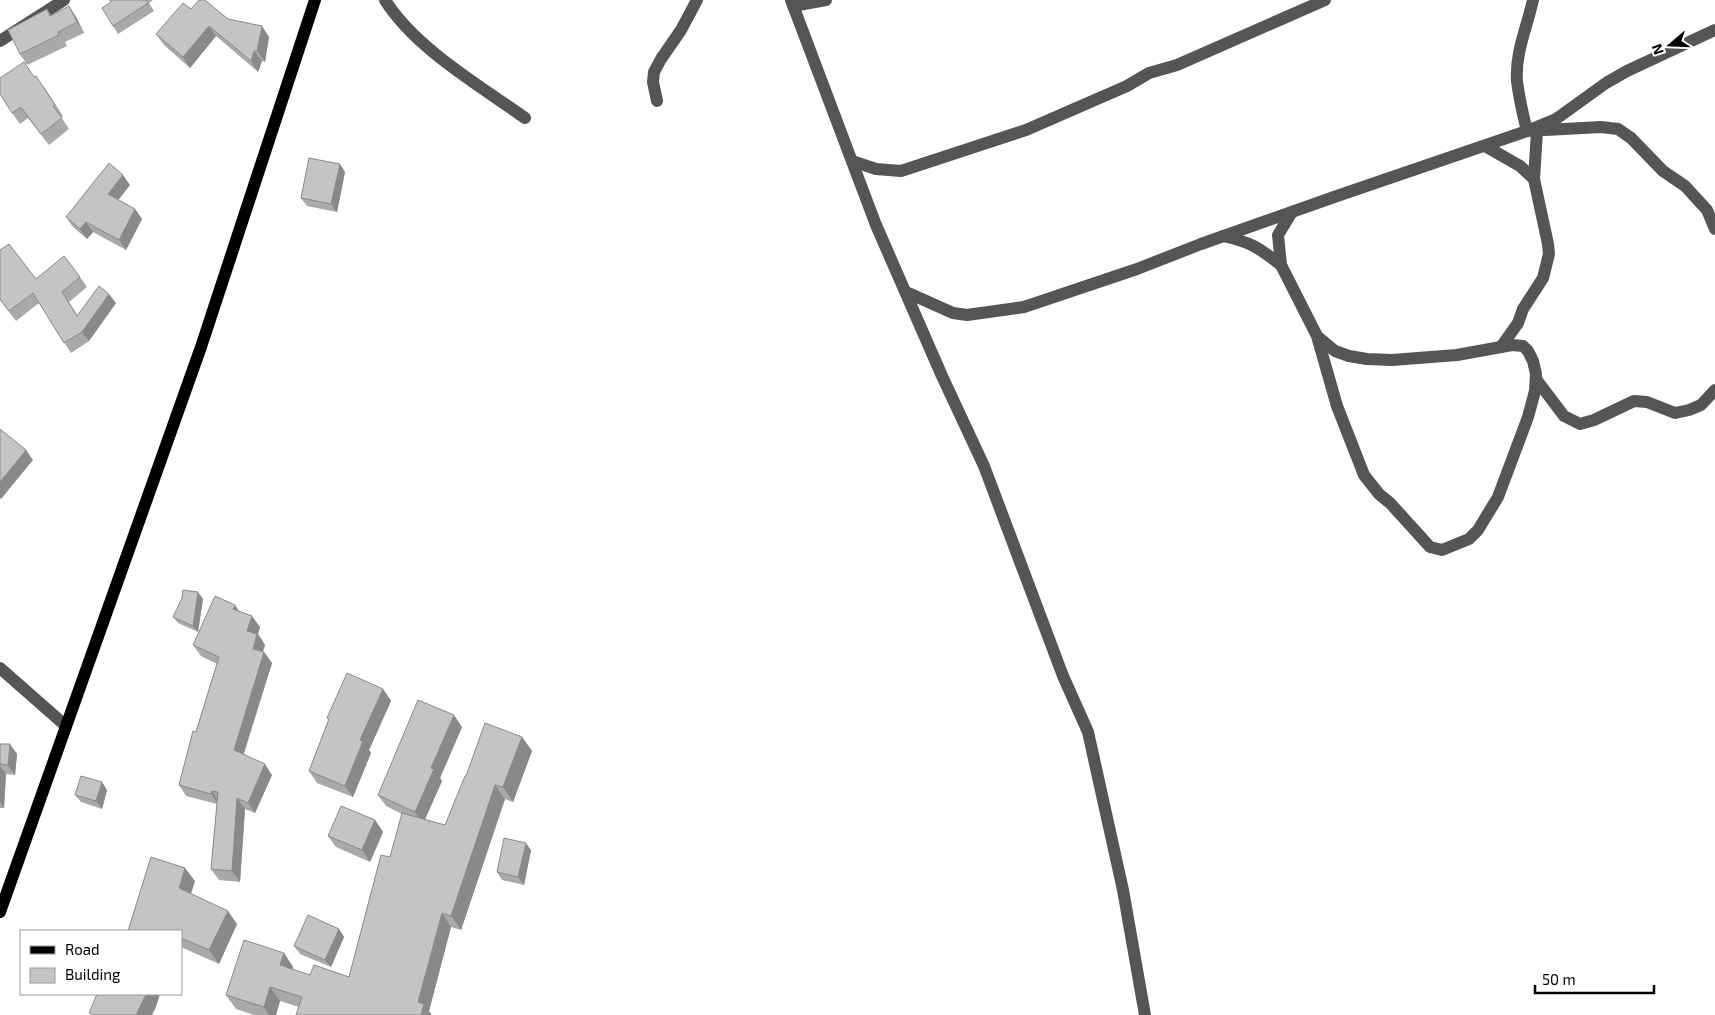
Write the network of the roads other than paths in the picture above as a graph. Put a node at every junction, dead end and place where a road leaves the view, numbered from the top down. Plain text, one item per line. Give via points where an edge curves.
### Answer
1 (64, 0) edge
2 (315, 0) edge
3 (385, 0) edge
4 (697, 0) edge
5 (826, 0) edge
6 (1325, 0) edge
7 (1533, 0) edge
8 (792, 3) edge
9 (1715, 30) edge
10 (0, 42) edge
11 (657, 101) dead end
12 (525, 118) dead end
13 (1532, 131) junction
14 (1485, 146) junction
15 (852, 161) junction
16 (1534, 179) junction
17 (1711, 208) edge
18 (1292, 212) junction
19 (1715, 229) edge
20 (1224, 236) junction
21 (1280, 265) junction
22 (906, 292) junction
23 (1518, 323) junction
24 (1317, 336) junction
25 (1523, 346) junction
26 (1501, 347) junction
27 (1536, 379) junction
28 (1715, 390) edge
29 (0, 668) edge
30 (66, 726) junction
31 (0, 912) edge
32 (1145, 1015) edge

1 - 10 street
2 - 30 main road via 201,347
3 - 12 street via 411,33
4 - 11 street via 654,72
5 - 8 street
6 - 15 street via 1000,139 900,171 876,169
7 - 13 street via 1522,37 1517,71
8 - 15 street
9 - 13 street via 1627,71 1556,119
13 - 14 street
13 - 16 street
13 - 17 street via 1618,129 1663,171
14 - 16 street via 1520,166
14 - 18 street
15 - 22 street
16 - 23 street via 1549,254 1543,278 1522,308
17 - 19 street
18 - 20 street
18 - 21 street via 1278,235
20 - 21 street via 1256,247
20 - 22 street via 1024,307 968,315 953,313
21 - 24 street
22 - 32 street via 984,466 1062,676 1088,732 1123,890
23 - 25 street
23 - 26 street
24 - 26 street via 1335,351 1367,359 1425,358
24 - 27 street via 1337,406 1364,475 1430,547 1442,550 1469,539 1498,496 1528,416
25 - 26 street
25 - 27 street via 1533,361
27 - 28 street via 1564,416 1580,424 1634,401 1647,402 1674,413 1689,410 1701,405
29 - 30 street
30 - 31 main road

